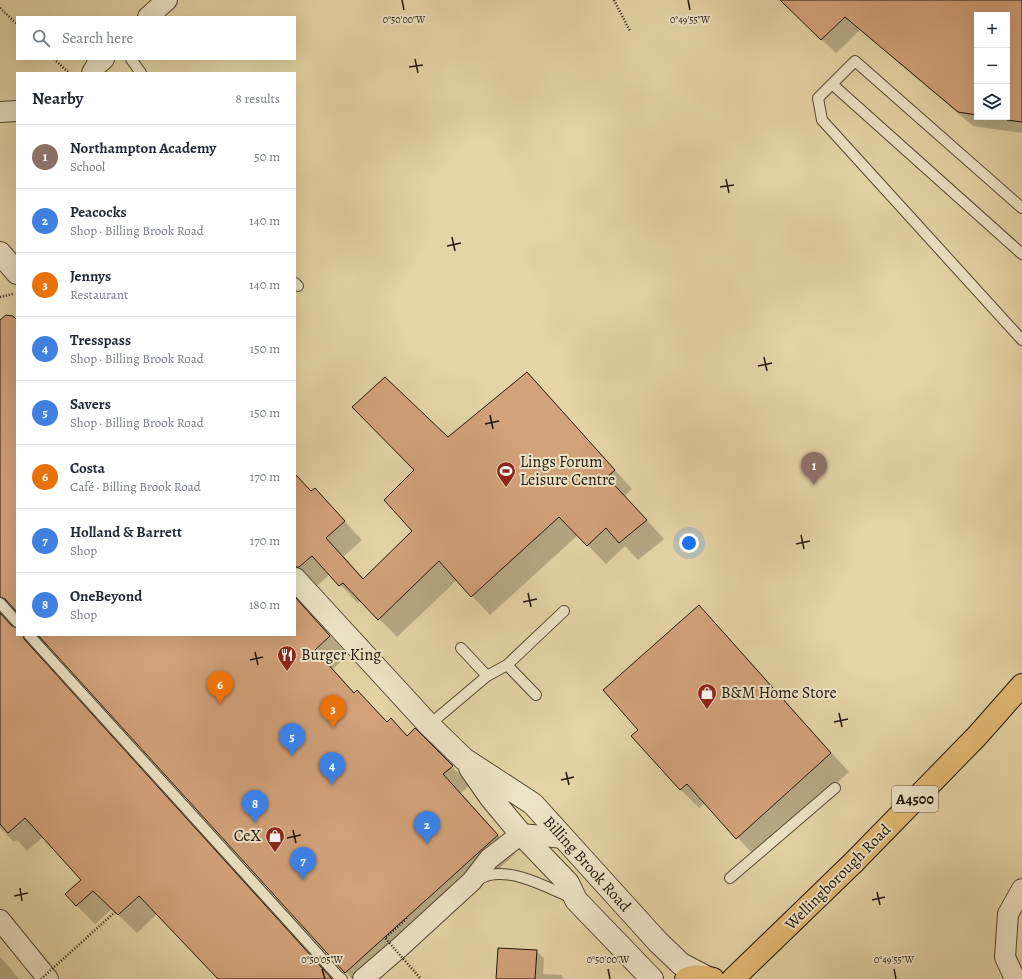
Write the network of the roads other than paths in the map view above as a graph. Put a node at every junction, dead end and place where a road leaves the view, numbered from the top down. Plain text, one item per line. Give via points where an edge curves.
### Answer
1 (167, 0) edge
2 (149, 16) edge
3 (103, 60) edge
4 (131, 60) edge
5 (93, 72) edge
6 (140, 72) edge
7 (832, 84) junction
8 (16, 111) edge
9 (0, 112) edge
10 (1022, 208) edge
11 (0, 253) edge
12 (1022, 254) edge
13 (16, 272) edge
14 (1022, 340) edge
15 (296, 580) edge
16 (0, 603) edge
17 (564, 611) dead end
18 (16, 621) edge
19 (30, 636) edge
20 (461, 648) dead end
21 (507, 665) junction
22 (487, 676) junction
23 (1022, 685) edge
24 (536, 695) dead end
25 (429, 725) junction
26 (464, 758) junction
27 (835, 788) dead end
28 (521, 834) junction
29 (564, 838) junction
30 (730, 878) dead end
31 (472, 881) junction
32 (1022, 889) edge
33 (576, 900) junction
34 (0, 920) edge
35 (701, 978) edge
36 (48, 979) edge
37 (342, 979) edge
38 (363, 979) edge
39 (652, 979) edge
40 (733, 979) edge
41 (1015, 979) edge

1 - 2 street
3 - 5 street
4 - 6 lane
7 - 10 lane via 856,62
7 - 12 lane
7 - 14 lane via 818,98 822,120
8 - 9 street
11 - 13 street
15 - 25 street, Billing Brook Road
16 - 18 lane
17 - 21 lane
19 - 37 lane
20 - 22 lane
21 - 22 lane
21 - 24 lane
22 - 25 lane
23 - 40 main road, Wellingborough Road / A4500 via 977,736 859,857
25 - 26 street, Billing Brook Road
26 - 28 street, Billing Brook Road via 491,798
26 - 29 street, Billing Brook Road via 533,804
27 - 30 lane
28 - 29 street
28 - 31 street via 489,859
28 - 33 street, Billing Brook Road via 568,883
29 - 35 street, Billing Brook Road via 669,953
31 - 33 lane via 490,875 507,874 540,884
31 - 38 street
32 - 41 street via 1008,914 1004,957
33 - 39 street, Billing Brook Road
34 - 36 street

